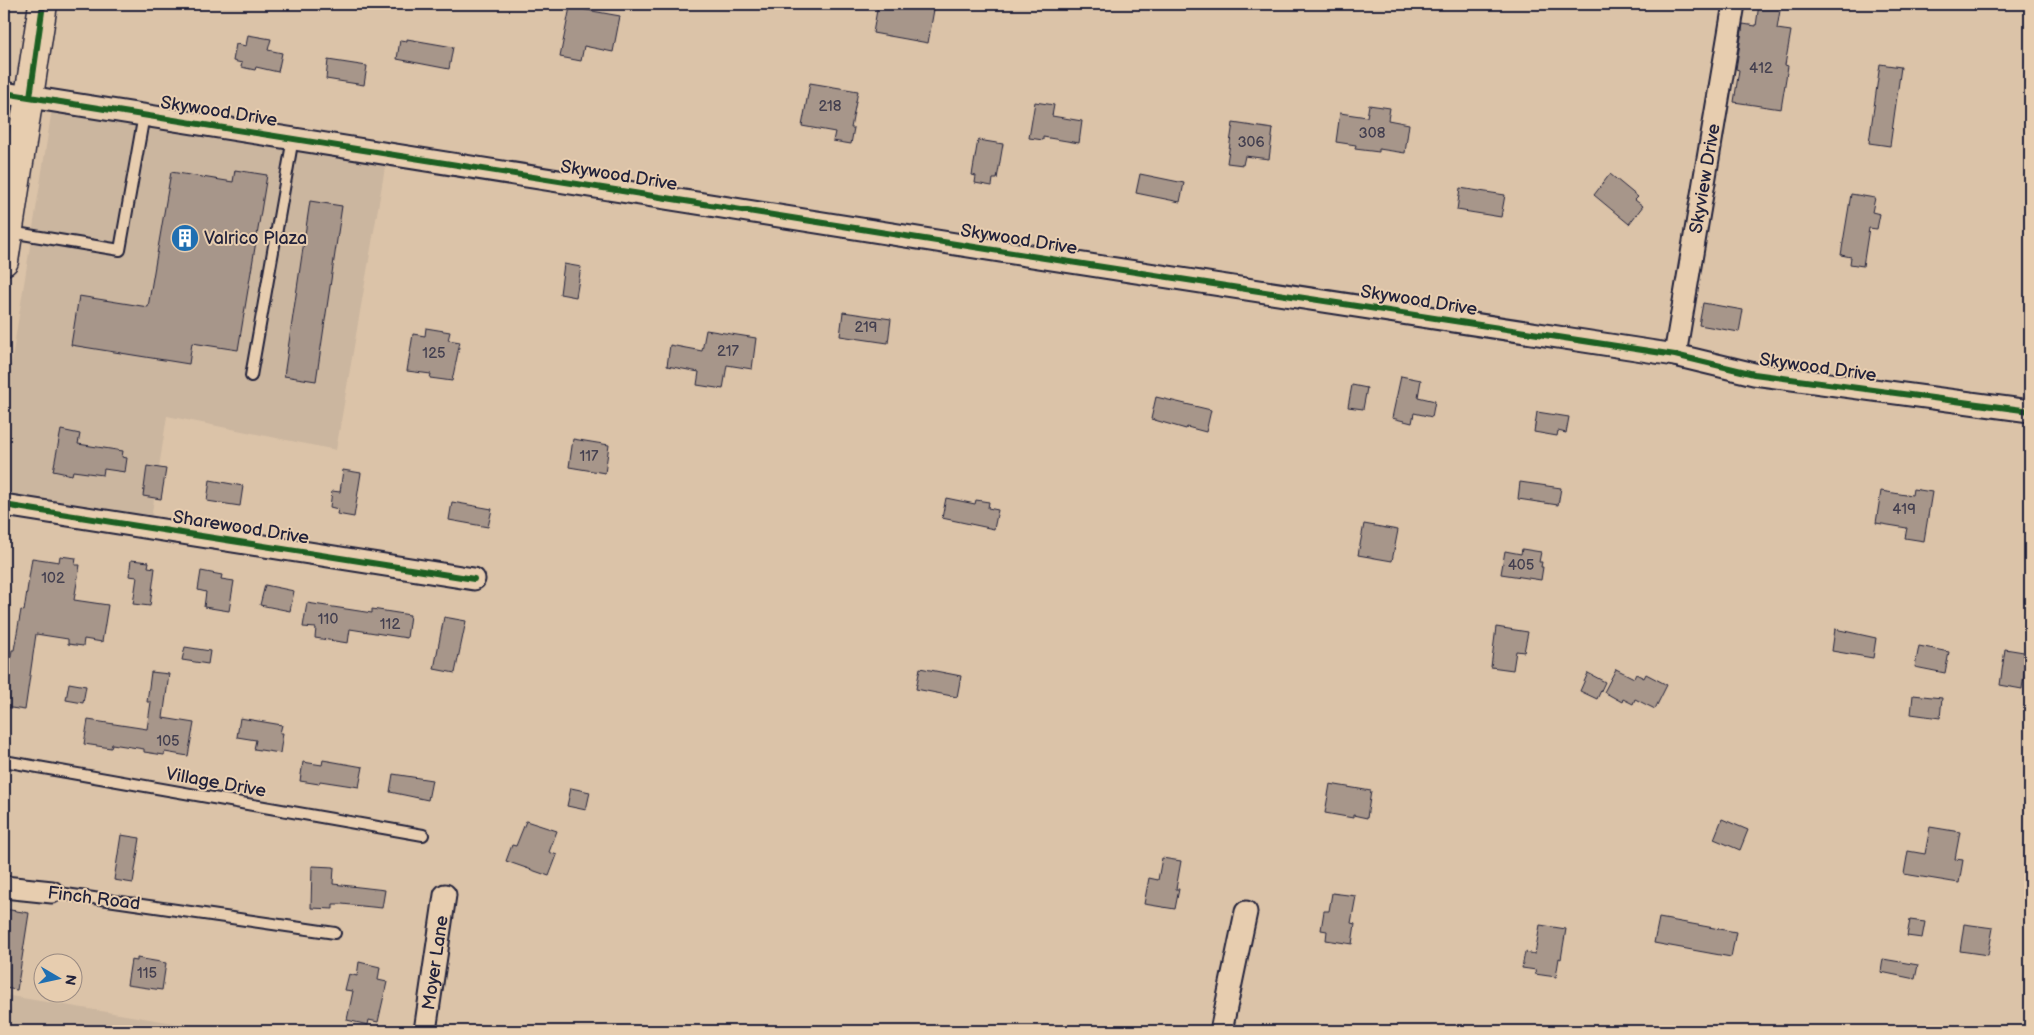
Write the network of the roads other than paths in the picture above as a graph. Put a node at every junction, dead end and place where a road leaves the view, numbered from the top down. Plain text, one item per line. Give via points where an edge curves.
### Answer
1 (44, 4) edge
2 (1734, 4) edge
3 (4, 93) edge
4 (30, 97) junction
5 (144, 115) junction
6 (293, 138) junction
7 (8, 232) junction
8 (4, 261) edge
9 (1675, 355) junction
10 (251, 376) dead end
11 (2030, 411) edge
12 (4, 506) edge
13 (474, 578) dead end
14 (4, 761) edge
15 (423, 835) dead end
16 (4, 887) edge
17 (52, 892) joint
18 (445, 895) dead end
19 (1246, 912) dead end
20 (335, 933) dead end
21 (425, 1031) edge
22 (1221, 1031) edge

1 - 4 highway
2 - 9 street, Skyview Drive
3 - 4 street, Skywood Drive
4 - 5 street, Skywood Drive
4 - 7 highway
5 - 6 street, Skywood Drive
5 - 7 lane via 120,250
6 - 9 street, Skywood Drive
6 - 10 lane
7 - 8 highway
9 - 11 street, Skywood Drive via 1754,374
12 - 13 street, Sharewood Drive
14 - 15 lane, Village Drive
16 - 17 street, Finch Road
17 - 20 lane, Finch Road
18 - 21 street, Moyer Lane
19 - 22 street

